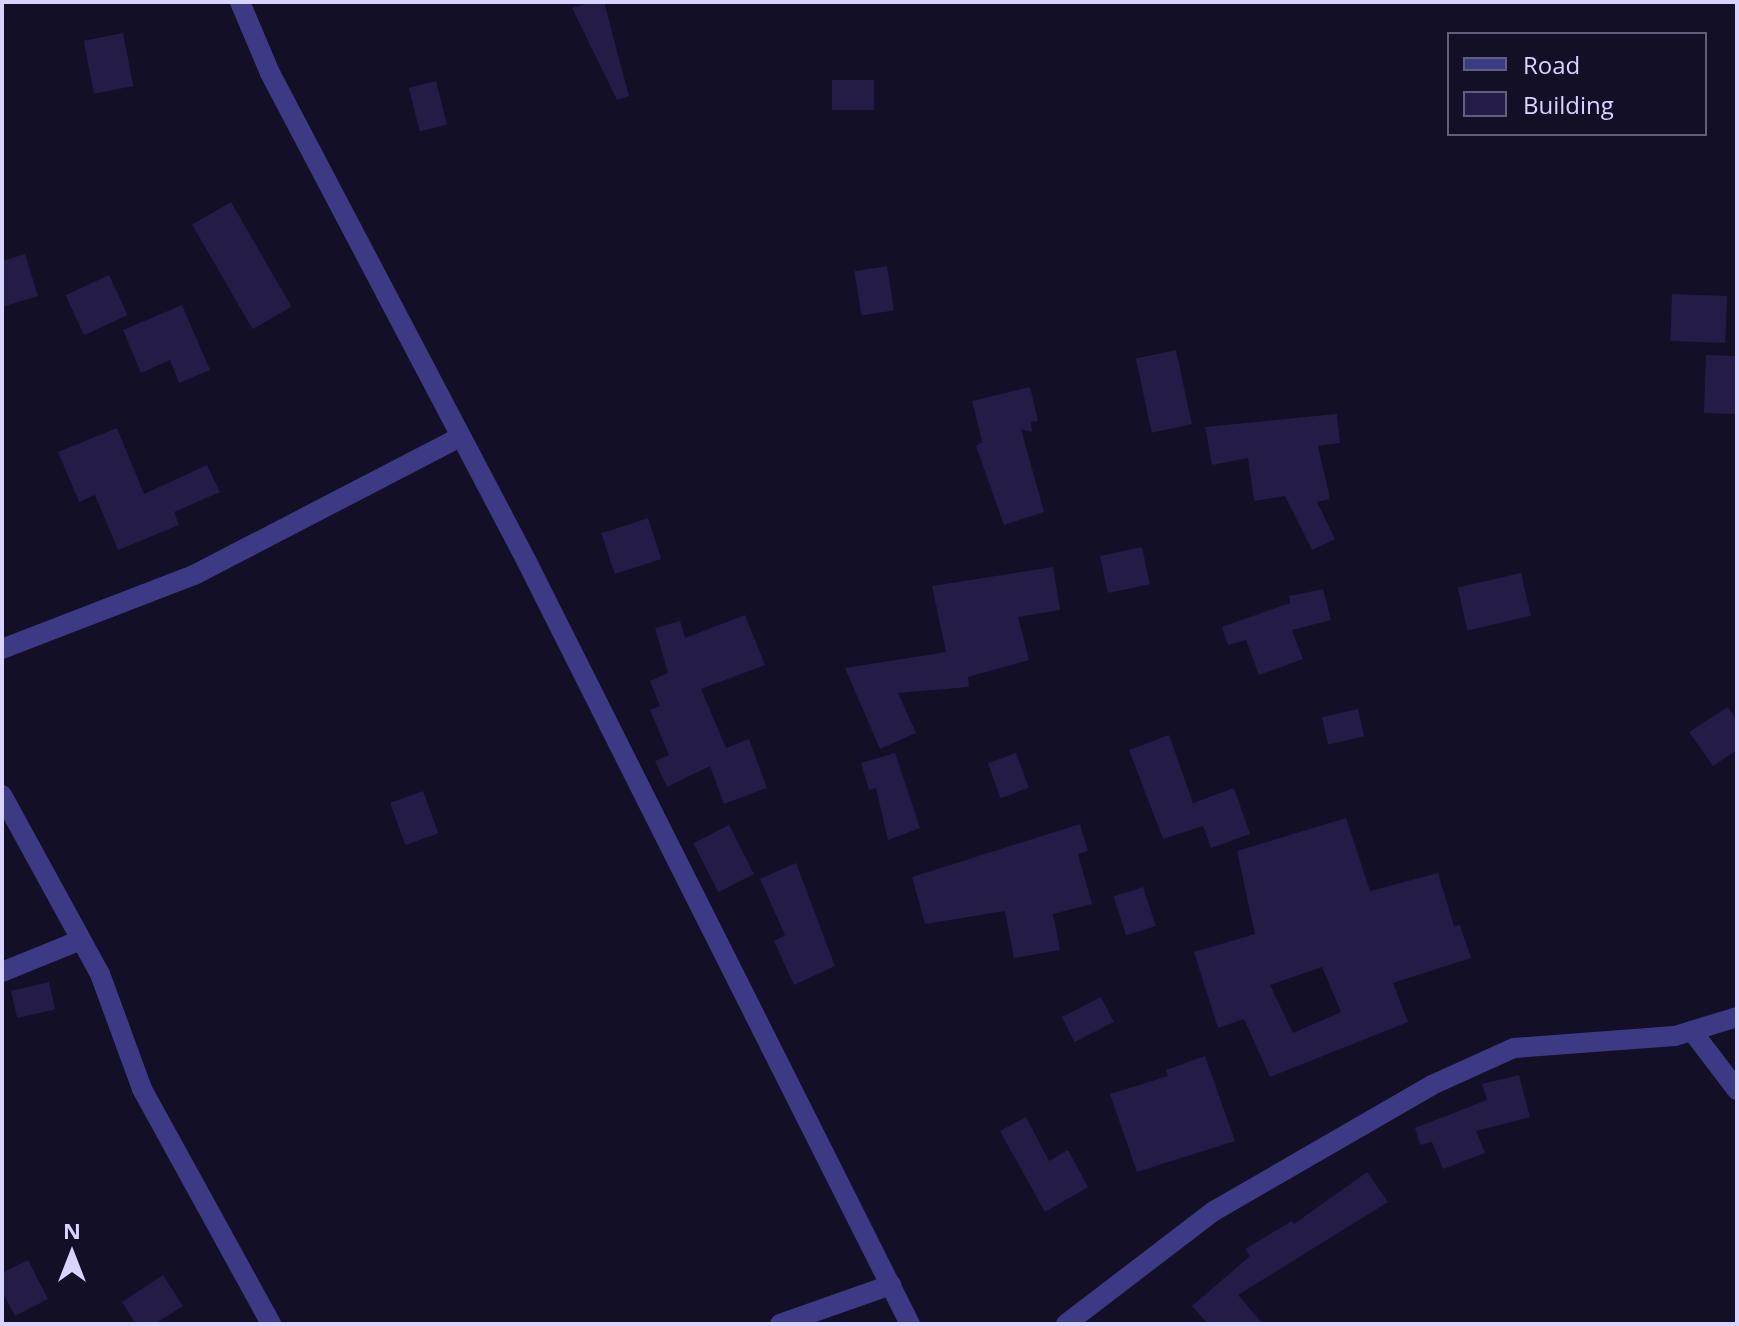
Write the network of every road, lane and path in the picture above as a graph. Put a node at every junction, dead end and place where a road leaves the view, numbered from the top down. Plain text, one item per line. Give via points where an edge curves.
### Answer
1 (240, 2) edge
2 (460, 437) junction
3 (2, 649) edge
4 (2, 795) edge
5 (81, 940) junction
6 (2, 972) edge
7 (1737, 1017) edge
8 (1692, 1031) junction
9 (1737, 1090) edge
10 (891, 1285) junction
11 (271, 1324) edge
12 (780, 1324) edge
13 (910, 1324) edge
14 (1066, 1324) edge

1 - 2 street via 270,73
2 - 3 street via 194,575
2 - 10 street
4 - 5 street
5 - 6 street
5 - 11 street via 100,974 142,1089
7 - 8 street
8 - 9 street
8 - 14 street via 1514,1048 1432,1085 1214,1211
10 - 12 street
10 - 13 street

